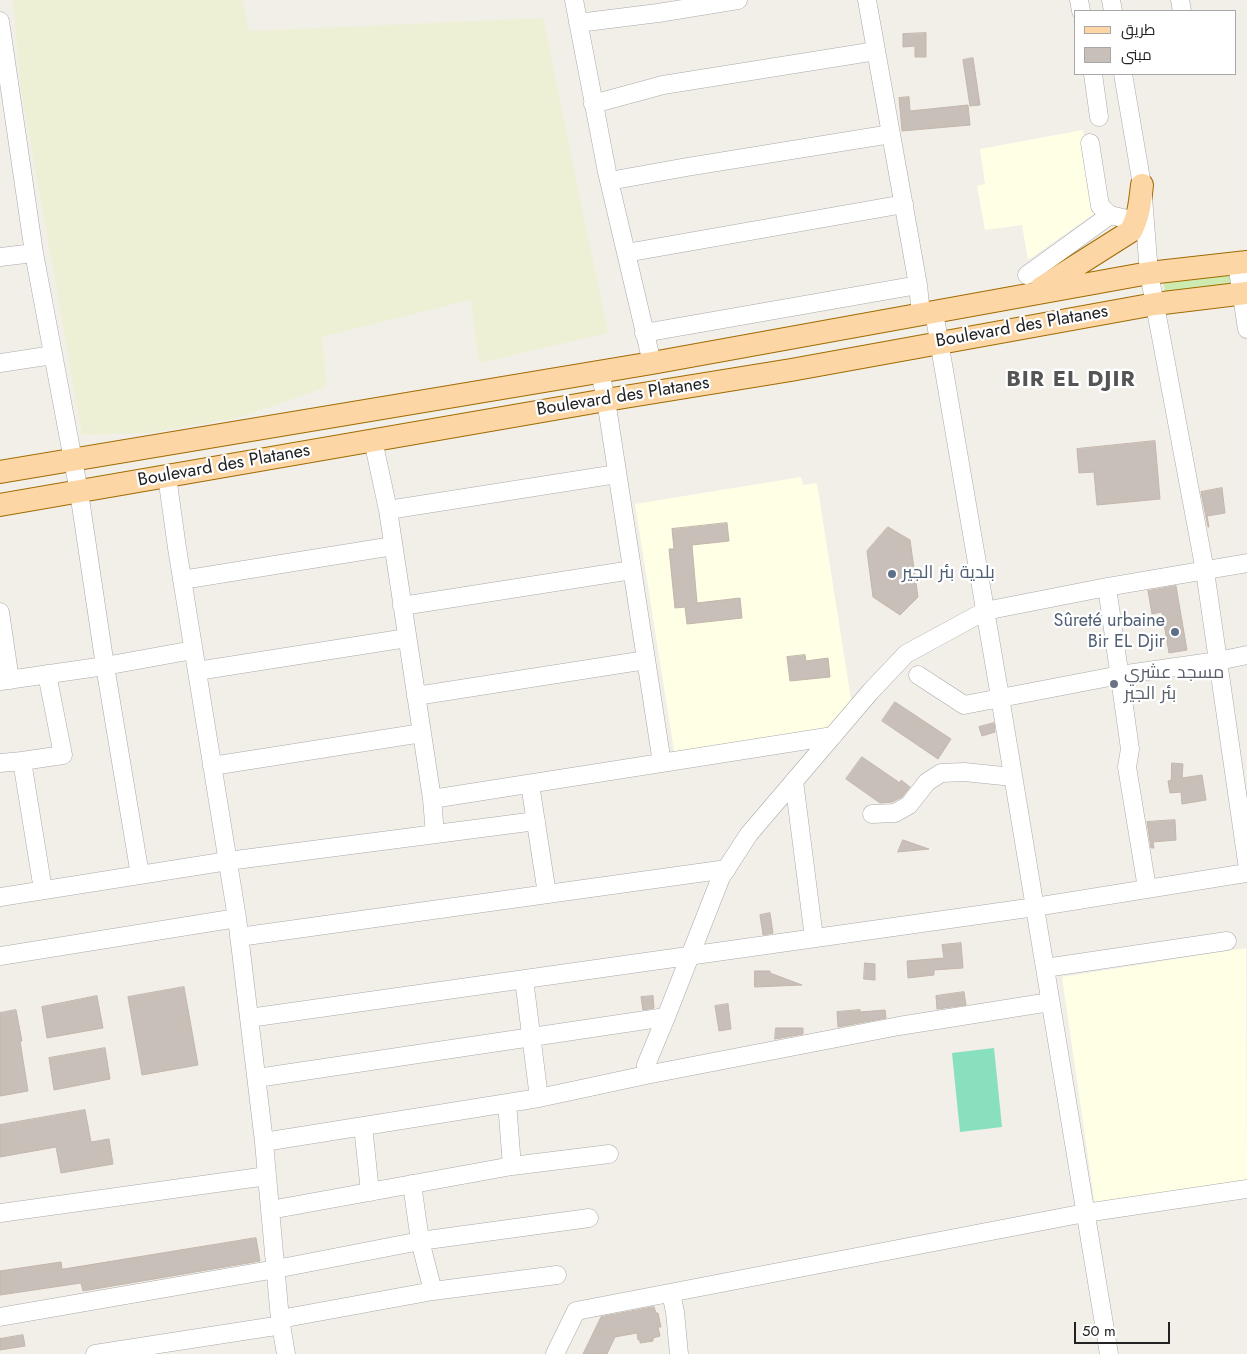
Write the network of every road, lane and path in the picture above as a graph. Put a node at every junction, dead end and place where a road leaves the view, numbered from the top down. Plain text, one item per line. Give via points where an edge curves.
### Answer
1 (574, 0) edge
2 (738, 0) edge
3 (867, 0) edge
4 (578, 23) junction
5 (0, 26) edge
6 (876, 51) junction
7 (1093, 75) edge
8 (1126, 75) edge
9 (5, 90) edge
10 (593, 104) junction
11 (1099, 117) dead end
12 (891, 134) junction
13 (1090, 143) dead end
14 (609, 181) junction
15 (1142, 185) junction
16 (904, 204) junction
17 (1110, 215) junction
18 (1136, 221) junction
19 (34, 253) junction
20 (626, 253) junction
21 (0, 257) edge
22 (1242, 263) edge
23 (1149, 273) junction
24 (1029, 284) junction
25 (918, 285) junction
26 (1244, 293) edge
27 (1155, 304) junction
28 (928, 313) junction
29 (1247, 329) edge
30 (644, 333) junction
31 (939, 342) junction
32 (54, 355) junction
33 (0, 363) edge
34 (652, 363) junction
35 (600, 372) junction
36 (606, 400) junction
37 (373, 440) junction
38 (73, 460) junction
39 (0, 472) edge
40 (617, 474) junction
41 (167, 476) junction
42 (79, 492) junction
43 (0, 505) edge
44 (388, 510) junction
45 (393, 546) junction
46 (1247, 563) edge
47 (632, 570) junction
48 (1205, 571) junction
49 (182, 580) junction
50 (1107, 587) junction
51 (402, 606) junction
52 (0, 612) edge
53 (986, 612) junction
54 (407, 638) junction
55 (193, 650) junction
56 (1247, 655) edge
57 (646, 660) junction
58 (1218, 661) junction
59 (105, 666) junction
60 (197, 670) junction
61 (48, 674) junction
62 (918, 675) dead end
63 (1120, 675) junction
64 (5, 680) edge
65 (416, 696) junction
66 (1000, 697) junction
67 (422, 733) junction
68 (833, 736) junction
69 (22, 761) junction
70 (0, 763) edge
71 (662, 764) junction
72 (212, 766) junction
73 (1013, 777) junction
74 (794, 781) junction
75 (530, 784) junction
76 (432, 799) junction
77 (872, 814) dead end
78 (536, 821) junction
79 (435, 834) junction
80 (228, 862) junction
81 (1247, 862) edge
82 (727, 869) junction
83 (1247, 873) edge
84 (140, 875) junction
85 (1147, 888) junction
86 (43, 890) junction
87 (547, 894) junction
88 (0, 897) edge
89 (1035, 907) junction
90 (237, 918) junction
91 (239, 937) junction
92 (814, 938) junction
93 (1227, 941) dead end
94 (0, 956) edge
95 (690, 956) junction
96 (1045, 968) junction
97 (524, 979) junction
98 (1050, 1002) junction
99 (666, 1017) junction
100 (249, 1018) junction
101 (532, 1037) junction
102 (646, 1075) junction
103 (257, 1078) junction
104 (539, 1098) junction
105 (507, 1103) junction
106 (363, 1126) junction
107 (264, 1142) junction
108 (609, 1154) dead end
109 (512, 1166) junction
110 (266, 1176) junction
111 (412, 1184) junction
112 (1247, 1189) edge
113 (370, 1192) junction
114 (270, 1210) junction
115 (0, 1213) edge
116 (1085, 1213) junction
117 (589, 1218) dead end
118 (420, 1241) junction
119 (276, 1269) junction
120 (557, 1275) dead end
121 (433, 1291) junction
122 (671, 1293) junction
123 (0, 1318) edge
124 (281, 1322) junction
125 (95, 1354) edge
126 (286, 1354) edge
127 (555, 1354) edge
128 (679, 1354) edge
129 (1109, 1354) edge

1 - 4 street
2 - 4 street
3 - 6 street
4 - 10 street
5 - 9 street
6 - 10 street via 663,85
6 - 12 street
7 - 11 street
8 - 15 street
9 - 19 street
10 - 14 street
12 - 14 street
12 - 16 street
13 - 17 street via 1100,206
14 - 20 street
15 - 18 main road
15 - 23 street
16 - 20 street
16 - 25 street
17 - 18 street
17 - 24 street
18 - 24 main road via 1131,231
19 - 21 street
19 - 32 street
20 - 30 street
22 - 23 main road, Boulevard des Platanes
22 - 26 street
23 - 24 main road, Boulevard des Platanes
23 - 27 street
24 - 28 main road, Boulevard des Platanes
25 - 28 street
25 - 30 street
26 - 27 main road, Boulevard des Platanes
26 - 29 street
27 - 31 main road, Boulevard des Platanes
27 - 48 street
28 - 31 street
28 - 34 main road, Boulevard des Platanes
30 - 34 street
31 - 36 main road, Boulevard des Platanes
31 - 53 street
32 - 33 street
32 - 38 street
34 - 35 main road, Boulevard des Platanes
35 - 36 street
35 - 38 main road, Boulevard des Platanes
36 - 37 main road, Boulevard des Platanes
36 - 40 street
37 - 41 main road, Boulevard des Platanes
37 - 44 street
38 - 39 main road, Boulevard des Platanes
38 - 42 street
40 - 44 street
40 - 47 street
41 - 42 main road, Boulevard des Platanes
41 - 49 street
42 - 43 main road, Boulevard des Platanes
42 - 59 street
44 - 45 street
45 - 49 street
45 - 51 street
46 - 48 street
47 - 51 street
47 - 57 street
48 - 50 street
48 - 58 street
49 - 55 street
50 - 53 street
50 - 63 street
51 - 54 street
52 - 64 street
53 - 66 street
53 - 68 street via 906,654
54 - 60 street
54 - 65 street
55 - 59 street
55 - 60 street
56 - 58 street
57 - 65 street
57 - 71 street
58 - 63 street
58 - 81 street
59 - 61 street
59 - 84 street
60 - 72 street
61 - 64 street
61 - 69 street via 63,755
62 - 66 street via 964,705
63 - 66 street
63 - 85 street via 1130,749 1127,767
65 - 67 street
66 - 73 street
67 - 72 street
67 - 76 street
68 - 71 street
68 - 74 street
69 - 70 street
69 - 86 street
71 - 75 street
72 - 80 street
73 - 77 street via 941,773 895,813
73 - 89 street
74 - 82 street via 749,834
74 - 92 street
75 - 76 street
75 - 78 street
76 - 79 street
78 - 79 street
78 - 87 street
79 - 80 street
80 - 84 street
80 - 90 street
82 - 87 street
82 - 95 street
83 - 85 street
84 - 86 street
85 - 89 street
86 - 88 street
87 - 91 street
89 - 92 street
89 - 96 street
90 - 91 street
90 - 94 street
91 - 100 street
92 - 95 street
93 - 96 street
95 - 97 street
95 - 99 street
96 - 98 street
97 - 100 street
97 - 101 street
98 - 102 street via 899,1026
98 - 116 street
99 - 101 street
99 - 102 street via 646,1065
100 - 103 street
101 - 103 street
101 - 104 street
102 - 104 street
103 - 107 street
104 - 105 street
105 - 106 street
105 - 109 street
106 - 107 street
106 - 113 street
107 - 110 street
108 - 109 street
109 - 111 street
110 - 114 street
110 - 115 street
111 - 113 street
111 - 118 street
112 - 116 street
113 - 114 street
114 - 119 street
116 - 122 street
116 - 129 street
117 - 118 street
118 - 119 street
118 - 121 street
119 - 123 street
119 - 124 street
120 - 121 street
121 - 124 street
122 - 127 street via 576,1311
122 - 128 street
124 - 125 street
124 - 126 street

